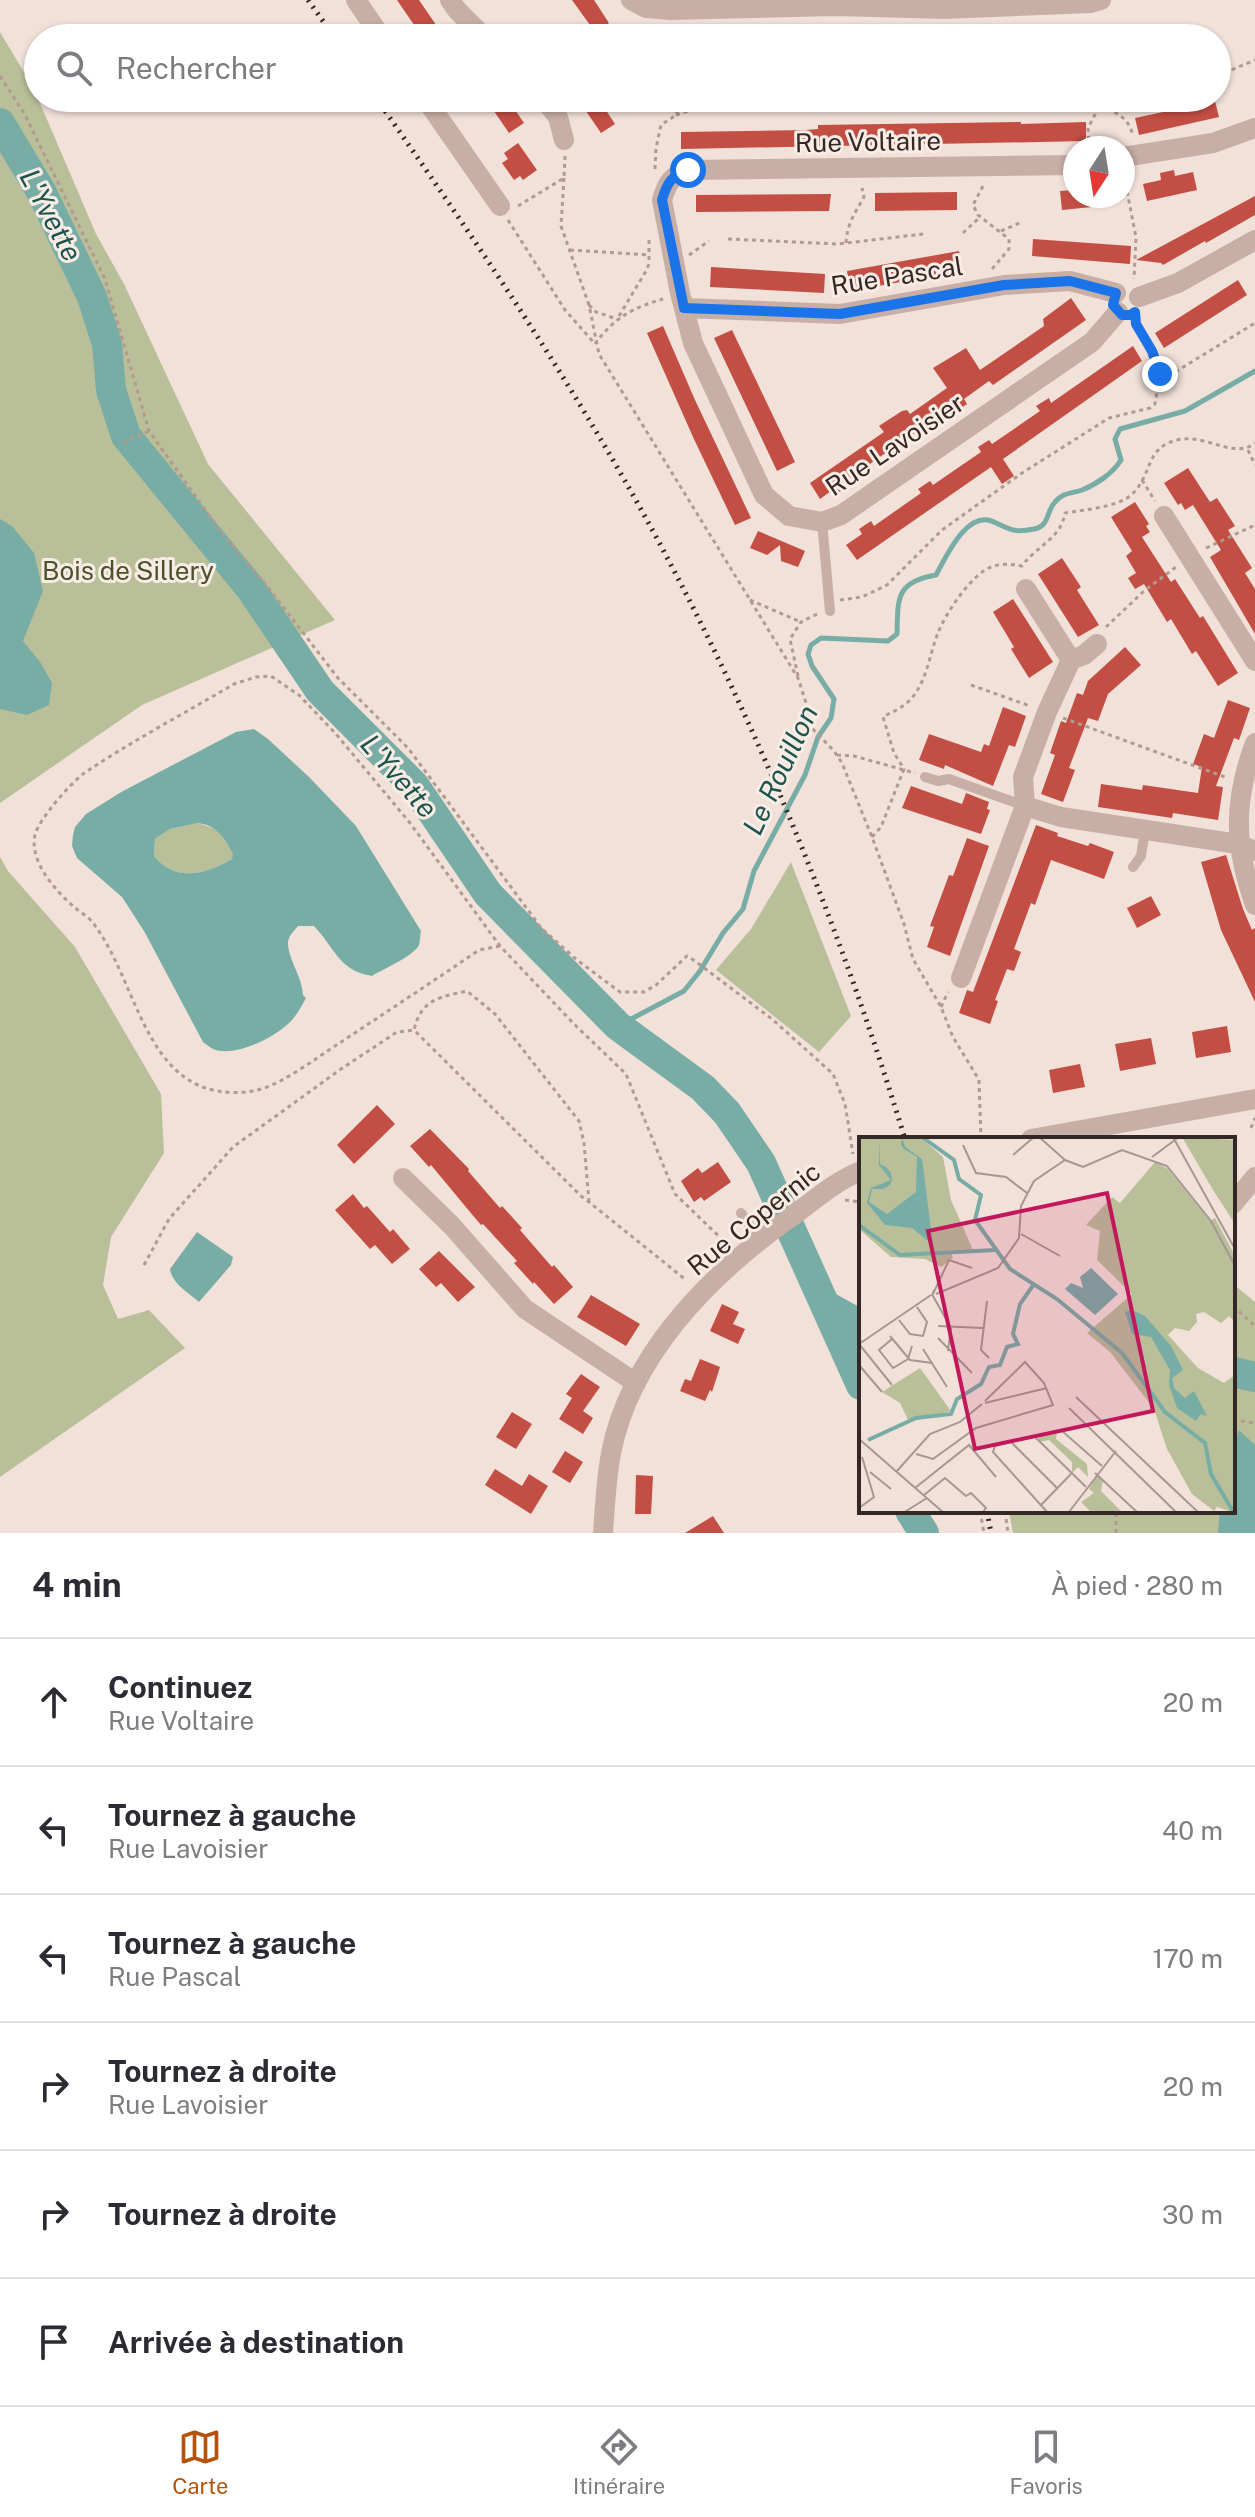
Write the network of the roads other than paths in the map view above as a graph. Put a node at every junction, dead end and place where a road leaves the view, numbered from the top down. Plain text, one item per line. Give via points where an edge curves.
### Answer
1 (356, 0) edge
2 (450, 0) edge
3 (631, 0) edge
4 (1101, 0) edge
5 (837, 3) edge
6 (1001, 3) edge
7 (372, 24) edge
8 (471, 24) edge
9 (435, 112) edge
10 (554, 112) edge
11 (1255, 128) edge
12 (564, 140) road end
13 (1135, 155) edge
14 (1063, 165) edge
15 (666, 185) joint
16 (502, 210) road end
17 (1255, 240) edge
18 (682, 301) junction
19 (1128, 301) junction
20 (1164, 516) road end
21 (822, 522) junction
22 (1026, 589) dead end
23 (830, 609) road end
24 (1097, 644) road end
25 (1071, 660) junction
26 (1255, 661) edge
27 (1255, 743) edge
28 (925, 777) road end
29 (1025, 806) junction
30 (1145, 830) junction
31 (1247, 848) edge
32 (1133, 867) dead end
33 (1255, 905) edge
34 (961, 978) dead end
35 (1255, 1099) edge
36 (1056, 1137) edge
37 (858, 1173) edge
38 (1255, 1177) edge
39 (403, 1178) dead end
40 (1235, 1202) edge
41 (741, 1213) dead end
42 (763, 1238) junction
43 (636, 1383) junction
44 (603, 1533) edge

1 - 7 street
2 - 8 street
3 - 5 street via 646,8 670,10
4 - 6 street
5 - 6 street via 945,9
9 - 16 street
10 - 12 street
11 - 13 street via 1213,143
14 - 15 street, Rue Voltaire via 688,170
15 - 18 street, Rue Lavoisier via 662,200
17 - 19 street, Rue Lavoisier via 1178,283
18 - 19 street, Rue Pascal via 840,314 1004,285 1070,281
18 - 21 street, Rue Lavoisier via 693,343 764,495 789,516
19 - 21 street, Rue Lavoisier via 1092,342 841,515
20 - 26 street
21 - 23 lane
22 - 25 street
24 - 25 street
25 - 29 street via 1023,777
27 - 31 street via 1238,823
28 - 29 lane via 949,779
29 - 30 street
29 - 34 street
30 - 31 street
30 - 32 lane via 1141,856
31 - 33 street
35 - 36 street
37 - 42 street, Rue Copernic
38 - 40 street
39 - 43 street via 525,1309
41 - 42 lane
42 - 43 street, Rue Copernic via 702,1293
43 - 44 street, Rue Copernic via 612,1451

